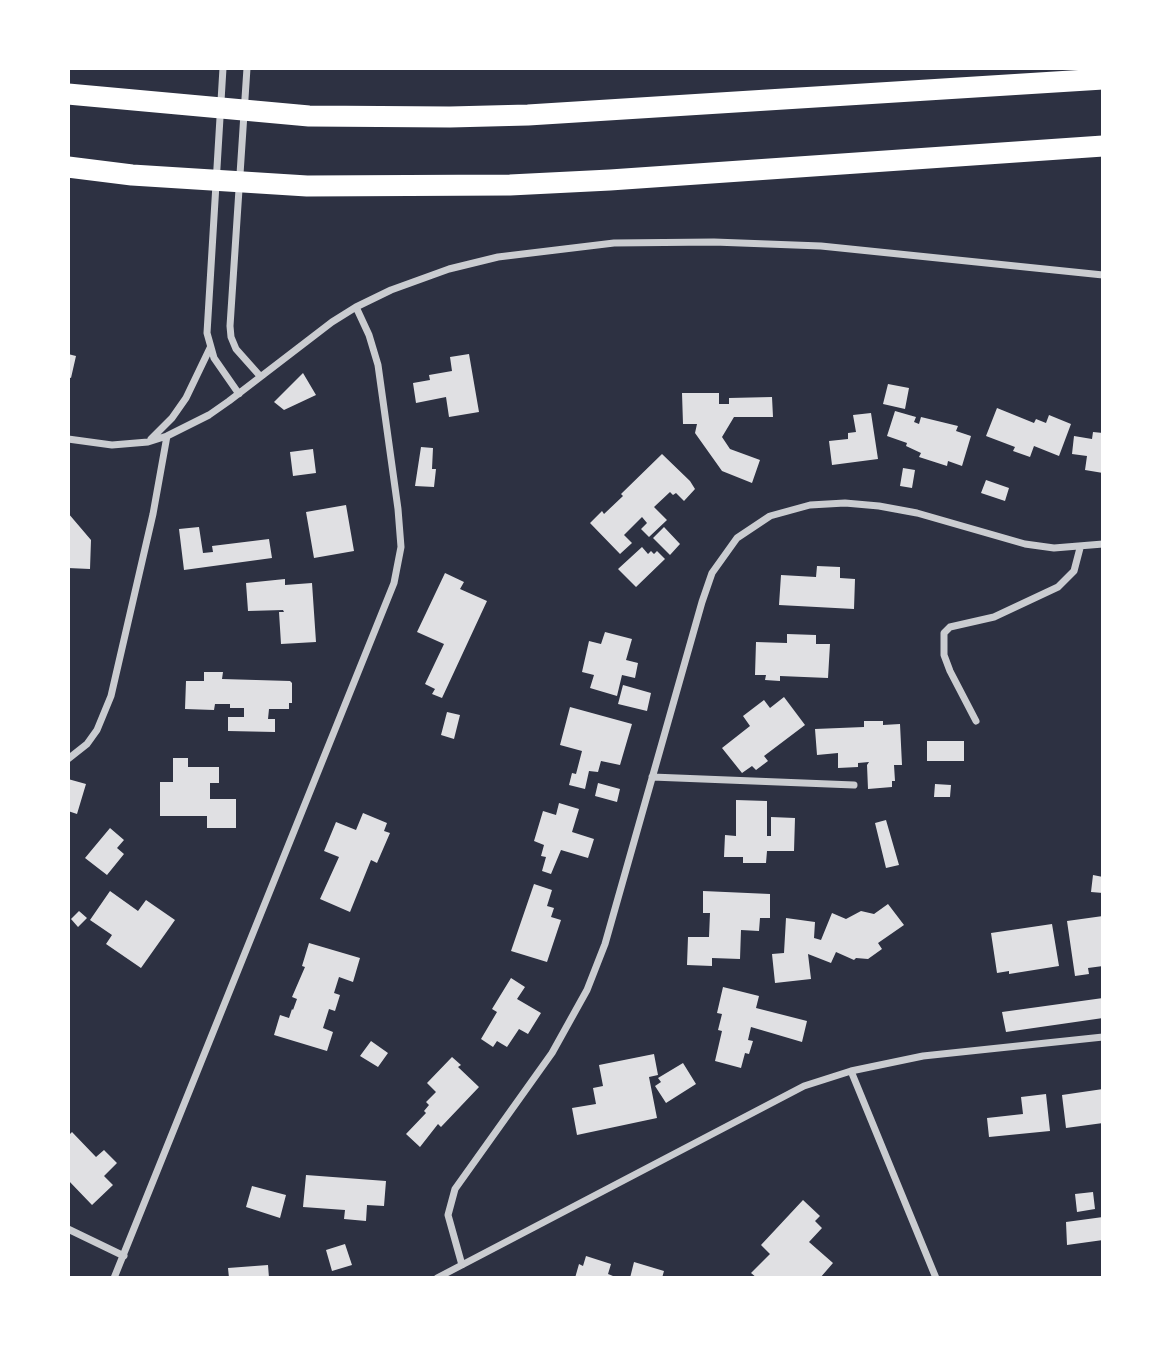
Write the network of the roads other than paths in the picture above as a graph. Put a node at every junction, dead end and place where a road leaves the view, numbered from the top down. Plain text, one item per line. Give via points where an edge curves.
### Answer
1 (223, 68) edge
2 (247, 68) edge
3 (1103, 79) edge
4 (68, 94) edge
5 (1103, 146) edge
6 (68, 167) edge
7 (1103, 275) edge
8 (356, 307) junction
9 (210, 348) junction
10 (260, 376) junction
11 (239, 394) junction
12 (167, 436) junction
13 (68, 439) edge
14 (148, 442) junction
15 (1103, 544) edge
16 (1080, 548) junction
17 (976, 721) dead end
18 (68, 759) edge
19 (652, 777) junction
20 (854, 785) dead end
21 (1103, 1037) edge
22 (851, 1071) junction
23 (68, 1229) edge
24 (124, 1256) junction
25 (463, 1265) junction
26 (114, 1278) edge
27 (437, 1278) edge
28 (936, 1278) edge

1 - 9 street via 207,333
2 - 10 street via 230,326 236,349
3 - 4 highway via 528,115 309,116
5 - 6 highway via 510,185 307,186
7 - 8 street via 821,246 661,241 498,257 449,269
8 - 10 street
8 - 24 street via 378,365 401,547 394,583
9 - 11 street
9 - 14 street via 186,398
10 - 11 street
11 - 12 street
12 - 14 street
12 - 18 street via 110,696 97,730
13 - 14 street via 112,445
15 - 16 street
16 - 17 street via 1074,571 1058,587 994,617 950,627 944,633 944,655
16 - 19 street via 1025,544 878,506 810,505 769,516 737,538 712,573
19 - 20 street
19 - 25 street via 605,944 587,990 552,1053 455,1189 448,1215
21 - 22 street via 923,1056
22 - 25 street via 779,1097
22 - 28 street
23 - 24 street
24 - 26 street
25 - 27 street

